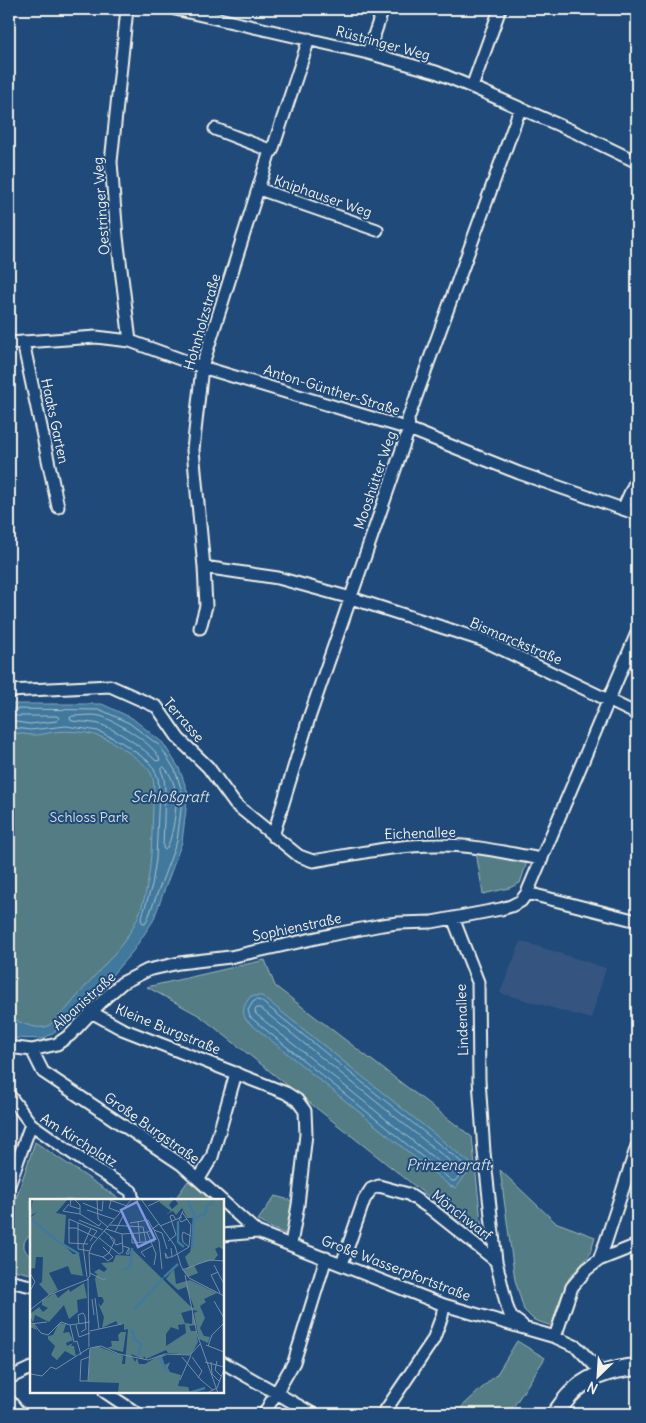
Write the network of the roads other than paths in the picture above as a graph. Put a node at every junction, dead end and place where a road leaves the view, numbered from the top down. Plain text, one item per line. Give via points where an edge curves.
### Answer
1 (127, 9) edge
2 (175, 9) edge
3 (383, 9) edge
4 (500, 9) edge
5 (309, 39) junction
6 (368, 53) junction
7 (472, 87) junction
8 (520, 108) junction
9 (215, 129) dead end
10 (272, 151) junction
11 (637, 162) edge
12 (259, 189) junction
13 (377, 230) dead end
14 (130, 341) junction
15 (23, 342) junction
16 (9, 343) edge
17 (202, 367) junction
18 (409, 429) junction
19 (637, 478) edge
20 (58, 507) dead end
21 (623, 509) junction
22 (637, 514) edge
23 (204, 566) junction
24 (351, 598) junction
25 (200, 628) dead end
26 (637, 633) edge
27 (9, 691) edge
28 (610, 700) junction
29 (637, 714) edge
30 (273, 836) junction
31 (299, 856) joint
32 (542, 859) junction
33 (527, 893) junction
34 (453, 918) junction
35 (637, 921) edge
36 (148, 970) joint
37 (90, 1012) junction
38 (9, 1047) edge
39 (32, 1050) junction
40 (236, 1073) junction
41 (9, 1095) edge
42 (31, 1124) junction
43 (637, 1146) edge
44 (199, 1179) junction
45 (9, 1184) edge
46 (133, 1199) edge
47 (221, 1199) edge
48 (224, 1201) edge
49 (258, 1232) junction
50 (224, 1235) edge
51 (291, 1244) junction
52 (637, 1245) edge
53 (326, 1258) junction
54 (599, 1260) junction
55 (496, 1261) junction
56 (342, 1264) junction
57 (9, 1281) edge
58 (30, 1286) edge
59 (444, 1304) junction
60 (526, 1328) junction
61 (555, 1337) junction
62 (224, 1363) edge
63 (637, 1366) edge
64 (30, 1368) edge
65 (600, 1374) junction
66 (9, 1378) edge
67 (106, 1393) edge
68 (277, 1394) junction
69 (9, 1400) edge
70 (20, 1414) edge
71 (138, 1414) edge
72 (264, 1414) edge
73 (313, 1414) edge
74 (383, 1414) edge
75 (555, 1414) edge

1 - 14 street, Oestringer Weg via 111,162
2 - 5 street, Rüstringer Weg
3 - 6 street
4 - 7 street
5 - 6 street, Rüstringer Weg
5 - 10 street, Hohnholzstraße
6 - 7 street, Rüstringer Weg via 436,72
7 - 8 street, Rüstringer Weg
8 - 11 street, Rüstringer Weg
8 - 18 street, Mooshütter Weg via 408,418
9 - 10 street
10 - 12 street, Hohnholzstraße
12 - 13 street, Kniphauser Weg
12 - 17 street, Hohnholzstraße
14 - 15 street, Anton-Günther-Straße via 88,338
14 - 17 street, Anton-Günther-Straße
15 - 16 street, Anton-Günther-Straße
15 - 20 street, Haaks Garten
17 - 18 street, Anton-Günther-Straße
17 - 23 street, Hohnholzstraße via 193,450
18 - 21 street, Anton-Günther-Straße via 519,473
18 - 24 street, Mooshütter Weg
19 - 21 street
21 - 22 street, Anton-Günther-Straße
23 - 24 street via 278,578
23 - 25 street, Hohnholzstraße via 206,606
24 - 28 street, Bismarckstraße via 485,641
24 - 30 street, Mooshütter Weg via 308,718
26 - 28 street
27 - 30 street, Terrasse via 110,686 157,707 179,739 208,767 234,804
28 - 29 street, Bismarckstraße
28 - 32 street
30 - 31 street, Terrasse
31 - 32 street, Eichenallee via 313,860 398,846 443,844
32 - 33 street
33 - 34 street via 512,906
33 - 35 street
34 - 36 street, Sophienstraße via 382,925 230,957
34 - 55 street, Lindenallee via 478,982 480,1088
36 - 37 street, Albanistraße via 122,983
37 - 39 street, Albanistraße via 70,1036 57,1044
37 - 40 street, Kleine Burgstraße via 122,1029
38 - 39 street, Albanistraße
39 - 44 street, Große Burgstraße via 43,1072
40 - 44 street via 212,1157
40 - 51 street, Kleine Burgstraße via 286,1093 305,1111 306,1134
41 - 42 street
42 - 45 street, Am Kirchplatz
42 - 46 street, Am Kirchplatz via 130,1191
43 - 54 street
44 - 47 street, Große Burgstraße
48 - 49 street, Große Burgstraße
49 - 50 street
49 - 51 street, Große Wasserpfortstraße
51 - 53 street, Große Wasserpfortstraße
52 - 54 street
53 - 56 street, Große Wasserpfortstraße
53 - 68 street via 294,1362
54 - 61 street via 572,1287
55 - 56 street, Mönchwarf via 432,1209 408,1194 379,1186 371,1189 364,1200
55 - 60 street, Lindenallee via 511,1317
56 - 59 street, Große Wasserpfortstraße
57 - 58 street
59 - 60 street, Große Wasserpfortstraße
59 - 74 street via 433,1340
60 - 61 street, Große Wasserpfortstraße
61 - 65 street, Große Wasserpfortstraße via 577,1348
62 - 68 street
63 - 65 main road
64 - 66 street
65 - 75 main road via 571,1394
67 - 71 street
68 - 72 street
68 - 73 street
69 - 70 street

